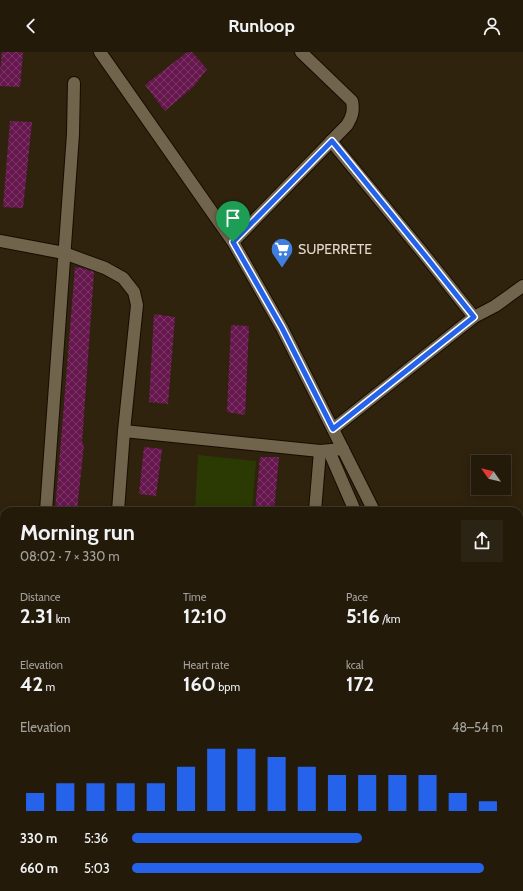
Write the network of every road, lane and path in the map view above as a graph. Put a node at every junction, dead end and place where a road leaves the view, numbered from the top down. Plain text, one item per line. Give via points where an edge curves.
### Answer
1 (301, 52) edge
2 (104, 54) edge
3 (74, 83) dead end
4 (332, 141) junction
5 (0, 241) edge
6 (233, 242) junction
7 (64, 253) junction
8 (523, 286) edge
9 (474, 317) junction
10 (333, 429) junction
11 (124, 431) junction
12 (343, 449) junction
13 (324, 451) junction
14 (46, 507) edge
15 (118, 507) edge
16 (316, 507) edge
17 (353, 507) edge
18 (372, 507) edge

1 - 4 street via 352,101 354,108 351,119
2 - 6 street
3 - 7 street
4 - 6 street
4 - 9 street
5 - 7 street
6 - 10 street via 282,328
7 - 11 street via 105,268 123,278 134,292 137,305
7 - 14 street
8 - 9 street
9 - 10 street
10 - 12 street
11 - 13 street
11 - 15 street
12 - 13 street
12 - 18 street
13 - 16 street
13 - 17 street

